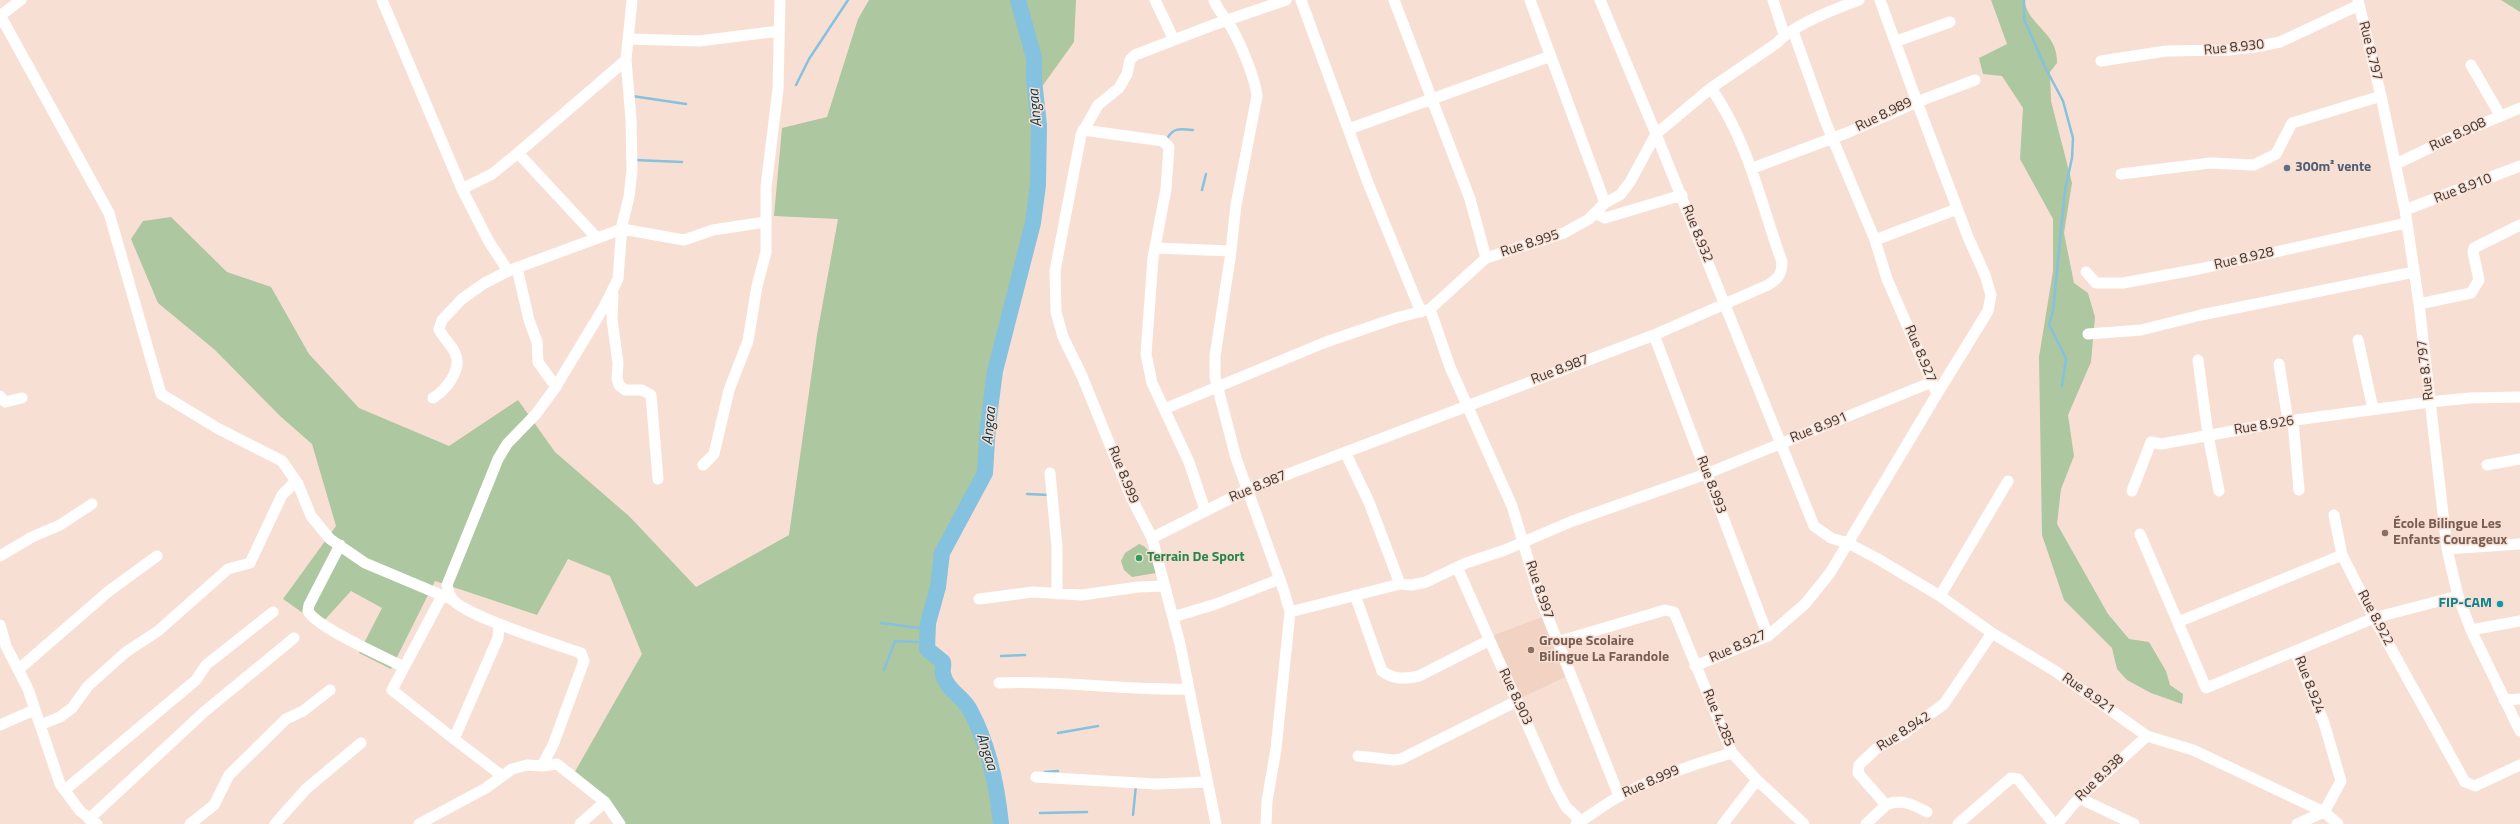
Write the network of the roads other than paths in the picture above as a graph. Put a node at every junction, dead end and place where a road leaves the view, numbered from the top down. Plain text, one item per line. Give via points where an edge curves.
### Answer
1 (21, 0) edge
2 (382, 0) edge
3 (632, 0) edge
4 (780, 0) edge
5 (1155, 0) edge
6 (1214, 0) edge
7 (1286, 0) edge
8 (1301, 0) edge
9 (1394, 0) edge
10 (1530, 0) edge
11 (1600, 0) edge
12 (1773, 0) edge
13 (1859, 0) edge
14 (1880, 0) edge
15 (2358, 2) edge
16 (0, 15) edge
17 (1227, 21) junction
18 (1950, 22) dead end
19 (779, 31) junction
20 (1789, 33) junction
21 (628, 39) junction
22 (1174, 40) junction
23 (1897, 41) junction
24 (1551, 56) junction
25 (626, 60) junction
26 (2101, 61) dead end
27 (2471, 65) dead end
28 (1975, 80) dead end
29 (1711, 88) junction
30 (2381, 96) junction
31 (1431, 102) junction
32 (1917, 102) junction
33 (2520, 108) edge
34 (2500, 116) junction
35 (1349, 129) junction
36 (1083, 130) junction
37 (1656, 134) junction
38 (1832, 138) junction
39 (518, 153) junction
40 (2396, 164) junction
41 (2520, 166) edge
42 (1753, 168) junction
43 (2121, 174) dead end
44 (462, 190) junction
45 (1682, 195) junction
46 (1605, 203) junction
47 (1957, 209) junction
48 (2405, 210) junction
49 (1595, 213) junction
50 (765, 222) junction
51 (2406, 223) junction
52 (2520, 225) edge
53 (622, 229) junction
54 (596, 238) junction
55 (1875, 240) junction
56 (1155, 248) junction
57 (1231, 251) junction
58 (1486, 258) junction
59 (513, 269) junction
60 (2086, 272) dead end
61 (2414, 272) junction
62 (613, 291) junction
63 (1726, 304) junction
64 (2419, 304) junction
65 (1425, 311) junction
66 (2088, 334) dead end
67 (1654, 335) junction
68 (2358, 340) dead end
69 (2198, 360) dead end
70 (2279, 364) dead end
71 (1932, 382) junction
72 (1216, 386) junction
73 (556, 387) junction
74 (1937, 394) junction
75 (0, 396) edge
76 (2520, 397) edge
77 (22, 398) dead end
78 (433, 398) dead end
79 (2430, 402) junction
80 (1467, 406) junction
81 (1164, 409) junction
82 (2373, 409) junction
83 (2290, 421) junction
84 (2208, 435) junction
85 (1781, 444) junction
86 (1345, 452) junction
87 (2520, 459) edge
88 (703, 465) dead end
89 (2487, 465) dead end
90 (1050, 473) dead end
91 (1706, 474) junction
92 (658, 479) dead end
93 (2008, 481) dead end
94 (295, 482) junction
95 (1249, 489) junction
96 (2299, 490) dead end
97 (2132, 491) dead end
98 (2219, 491) dead end
99 (92, 504) dead end
100 (1205, 510) junction
101 (2334, 515) dead end
102 (2140, 534) dead end
103 (1152, 538) junction
104 (1523, 542) junction
105 (1848, 543) junction
106 (2520, 544) edge
107 (340, 545) junction
108 (2447, 549) junction
109 (2342, 554) junction
110 (0, 556) edge
111 (158, 556) dead end
112 (1457, 567) junction
113 (1280, 578) junction
114 (1400, 584) junction
115 (1165, 586) junction
116 (1057, 594) junction
117 (1355, 595) junction
118 (442, 596) junction
119 (1940, 596) junction
120 (2458, 596) junction
121 (979, 599) dead end
122 (453, 600) junction
123 (274, 612) dead end
124 (1290, 612) junction
125 (1173, 617) junction
126 (2374, 618) junction
127 (2520, 621) edge
128 (2178, 622) junction
129 (499, 624) junction
130 (0, 625) edge
131 (2471, 630) junction
132 (1992, 633) junction
133 (1768, 636) junction
134 (294, 638) dead end
135 (1488, 640) junction
136 (2, 642) edge
137 (1557, 642) junction
138 (2295, 651) junction
139 (1695, 666) junction
140 (404, 667) junction
141 (19, 669) junction
142 (999, 683) dead end
143 (1189, 689) junction
144 (330, 690) dead end
145 (2520, 699) edge
146 (2504, 700) junction
147 (1517, 701) junction
148 (34, 710) junction
149 (0, 725) edge
150 (40, 725) junction
151 (2520, 731) edge
152 (2147, 736) junction
153 (454, 740) junction
154 (361, 743) dead end
155 (1732, 752) junction
156 (1358, 756) dead end
157 (2520, 765) edge
158 (542, 766) junction
159 (502, 775) junction
160 (1036, 777) dead end
161 (1757, 780) junction
162 (1206, 782) junction
163 (65, 790) junction
164 (1619, 796) junction
165 (2079, 798) junction
166 (605, 802) junction
167 (1886, 805) junction
168 (1927, 812) dead end
169 (2324, 812) junction
170 (93, 821) edge
171 (1583, 822) edge
172 (190, 824) edge
173 (275, 824) edge
174 (419, 824) edge
175 (580, 824) edge
176 (620, 824) edge
177 (1216, 824) edge
178 (1266, 824) edge
179 (1723, 824) edge
180 (1804, 824) edge
181 (1866, 824) edge
182 (1958, 824) edge
183 (2054, 824) edge
184 (2057, 824) edge
185 (2134, 824) edge
186 (2297, 824) edge
187 (2338, 824) edge

1 - 16 street
2 - 44 street
3 - 21 street
4 - 19 street
5 - 22 street
6 - 17 street
7 - 17 street, Rue 8.999
8 - 35 street, Rue 8.997
9 - 31 street, Rue 8.995
10 - 24 street
11 - 37 street
12 - 20 street, Rue 8.927
13 - 20 street via 1830,11
14 - 23 street, Rue 8.989
15 - 26 street, Rue 8.930 via 2280,42 2229,50 2166,51
15 - 30 street, Rue 8.797
16 - 94 street via 110,213 161,394 217,428 282,461
17 - 22 street, Rue 8.999
17 - 57 street via 1254,80 1257,96 1236,205
18 - 23 street
19 - 21 street via 699,42
19 - 50 street via 778,89 769,153
20 - 29 street
20 - 38 street, Rue 8.927
21 - 25 street
22 - 36 street, Rue 8.999 via 1130,60 1127,74 1119,88 1098,105
23 - 32 street, Rue 8.989
24 - 31 street via 1459,89
24 - 46 street
25 - 39 street
25 - 53 street via 632,170 630,197
27 - 34 street
28 - 32 street
29 - 37 street
29 - 42 street, Rue 8.987 via 1730,119
30 - 40 street, Rue 8.797
30 - 43 street via 2292,123 2276,154 2254,165 2210,163
31 - 35 street
31 - 58 street, Rue 8.995 via 1470,199
32 - 38 street, Rue 8.989
32 - 47 street
33 - 34 street, Rue 8.908
34 - 40 street, Rue 8.908
35 - 65 street, Rue 8.997 via 1397,256
36 - 56 street via 1167,143 1169,147 1166,189
36 - 103 street, Rue 8.999 via 1055,271 1056,312 1131,497
37 - 45 street, Rue 8.932
37 - 46 street, Rue 8.995 via 1630,182 1620,195
38 - 42 street, Rue 8.989
38 - 55 street, Rue 8.927
39 - 44 street via 492,174
39 - 54 street
40 - 48 street, Rue 8.797
41 - 48 street, Rue 8.910
42 - 63 street, Rue 8.987 via 1782,268 1781,274 1768,285
44 - 59 street via 488,240
45 - 49 street via 1605,218
45 - 63 street, Rue 8.932
46 - 49 street, Rue 8.995
47 - 55 street
47 - 74 street via 1985,275 1991,301 1988,311
48 - 51 street, Rue 8.797
49 - 58 street, Rue 8.995 via 1564,233
50 - 53 street via 713,230 684,240
50 - 88 street via 766,252 757,286 748,341 729,390 714,454
51 - 60 street, Rue 8.928 via 2206,268 2122,283 2096,283
51 - 61 street, Rue 8.797
52 - 64 street via 2474,248 2478,280 2476,288 2471,293
53 - 54 street
53 - 62 street via 620,266
54 - 59 street
55 - 71 street, Rue 8.927 via 1887,279
56 - 57 street
56 - 81 street via 1146,354 1152,383
57 - 72 street via 1215,356
58 - 65 street
59 - 73 street via 537,342 538,362
59 - 78 street via 474,289 442,320 439,329 456,355 456,371 443,391
61 - 64 street, Rue 8.797
61 - 66 street via 2201,315 2141,330
62 - 73 street
62 - 92 street via 612,319 618,363 617,378 625,390 642,390 650,395
63 - 67 street, Rue 8.987
63 - 85 street, Rue 8.932
64 - 79 street, Rue 8.797
65 - 72 street via 1326,342
65 - 80 street, Rue 8.997
67 - 80 street, Rue 8.987
67 - 91 street, Rue 8.993
68 - 82 street
69 - 84 street
70 - 83 street
71 - 74 street, Rue 8.927
71 - 85 street, Rue 8.991
72 - 81 street
72 - 95 street via 1236,458
73 - 122 street via 536,414 507,444 498,459 448,580 447,586
74 - 105 street, Rue 8.927
75 - 77 street via 8,403
76 - 79 street, Rue 8.926
79 - 82 street, Rue 8.926
79 - 108 street, Rue 8.797
80 - 86 street, Rue 8.987
80 - 104 street, Rue 8.997 via 1512,506
81 - 100 street via 1189,462
82 - 83 street, Rue 8.926
83 - 84 street, Rue 8.926
83 - 96 street
84 - 97 street, Rue 8.926 via 2160,444 2151,442
84 - 98 street
85 - 91 street, Rue 8.991
85 - 105 street, Rue 8.932 via 1814,526 1831,538
86 - 95 street, Rue 8.987
86 - 114 street via 1369,502
87 - 89 street
90 - 116 street via 1057,547
91 - 104 street, Rue 8.991 via 1570,522
91 - 133 street, Rue 8.993
93 - 119 street
94 - 107 street via 311,516 330,539
94 - 150 street via 282,494 250,562 228,569 158,631 126,652 88,686 72,708 60,717
95 - 100 street, Rue 8.987
95 - 113 street
99 - 110 street via 60,525 32,537
100 - 103 street, Rue 8.987
101 - 109 street, Rue 8.922
102 - 128 street
103 - 115 street, Rue 8.999
104 - 112 street, Rue 8.991
104 - 137 street, Rue 8.997
105 - 119 street, Rue 8.921
105 - 133 street, Rue 8.927 via 1830,573 1805,604
106 - 108 street
107 - 118 street via 365,563
107 - 140 street via 309,605 310,616
108 - 120 street, Rue 8.797
109 - 126 street, Rue 8.922
109 - 128 street
111 - 141 street via 109,591
112 - 114 street, Rue 8.991 via 1426,582
112 - 135 street, Rue 8.903
113 - 124 street
113 - 125 street via 1216,604
114 - 117 street, Rue 8.991
115 - 116 street via 1082,595
115 - 125 street, Rue 8.999
116 - 121 street via 1033,592
117 - 124 street, Rue 8.991
117 - 135 street via 1382,671 1389,676 1407,679 1419,676
118 - 122 street
118 - 140 street
119 - 132 street, Rue 8.921
120 - 126 street, Rue 8.924
120 - 131 street, Rue 8.797
122 - 129 street
123 - 163 street via 206,665 196,680
124 - 178 street
125 - 143 street, Rue 8.999
126 - 138 street, Rue 8.924
126 - 157 street, Rue 8.922 via 2464,782 2475,786
127 - 131 street
128 - 138 street via 2206,688
129 - 153 street via 498,638
129 - 158 street via 581,653 584,661 553,746
130 - 136 street
131 - 146 street, Rue 8.797
132 - 152 street, Rue 8.921 via 2055,671
132 - 167 street, Rue 8.942 via 1944,704 1903,734 1876,749 1860,765 1858,772
133 - 139 street, Rue 8.927
134 - 170 street via 204,712
135 - 147 street, Rue 8.903
136 - 141 street
137 - 139 street, Rue 4.285 via 1665,610 1674,612
137 - 164 street, Rue 8.997
138 - 169 street, Rue 8.924 via 2324,723 2341,776 2339,786
139 - 155 street, Rue 4.285
140 - 153 street via 392,690
141 - 148 street
142 - 143 street via 1038,681 1148,689
143 - 162 street, Rue 8.999
144 - 172 street via 303,711 286,719 229,775 214,806
145 - 146 street
146 - 151 street, Rue 8.797
147 - 156 street via 1400,759
147 - 171 street, Rue 8.903 via 1559,796
148 - 149 street
148 - 150 street
150 - 163 street
152 - 165 street, Rue 8.938
152 - 169 street, Rue 8.921 via 2193,750
153 - 159 street
154 - 173 street via 306,789
155 - 161 street, Rue 4.285
155 - 164 street, Rue 8.999 via 1691,765
158 - 159 street via 526,764
158 - 166 street via 556,764
159 - 174 street via 486,788
160 - 162 street via 1156,784
161 - 179 street
161 - 180 street, Rue 4.285
162 - 177 street, Rue 8.999
163 - 170 street
164 - 171 street, Rue 8.999
165 - 184 street, Rue 8.938
165 - 185 street
166 - 175 street
166 - 176 street
167 - 168 street via 1894,801 1902,802
167 - 181 street
169 - 186 street
169 - 187 street, Rue 8.921 via 2332,816
182 - 183 street via 2011,778 2018,779

